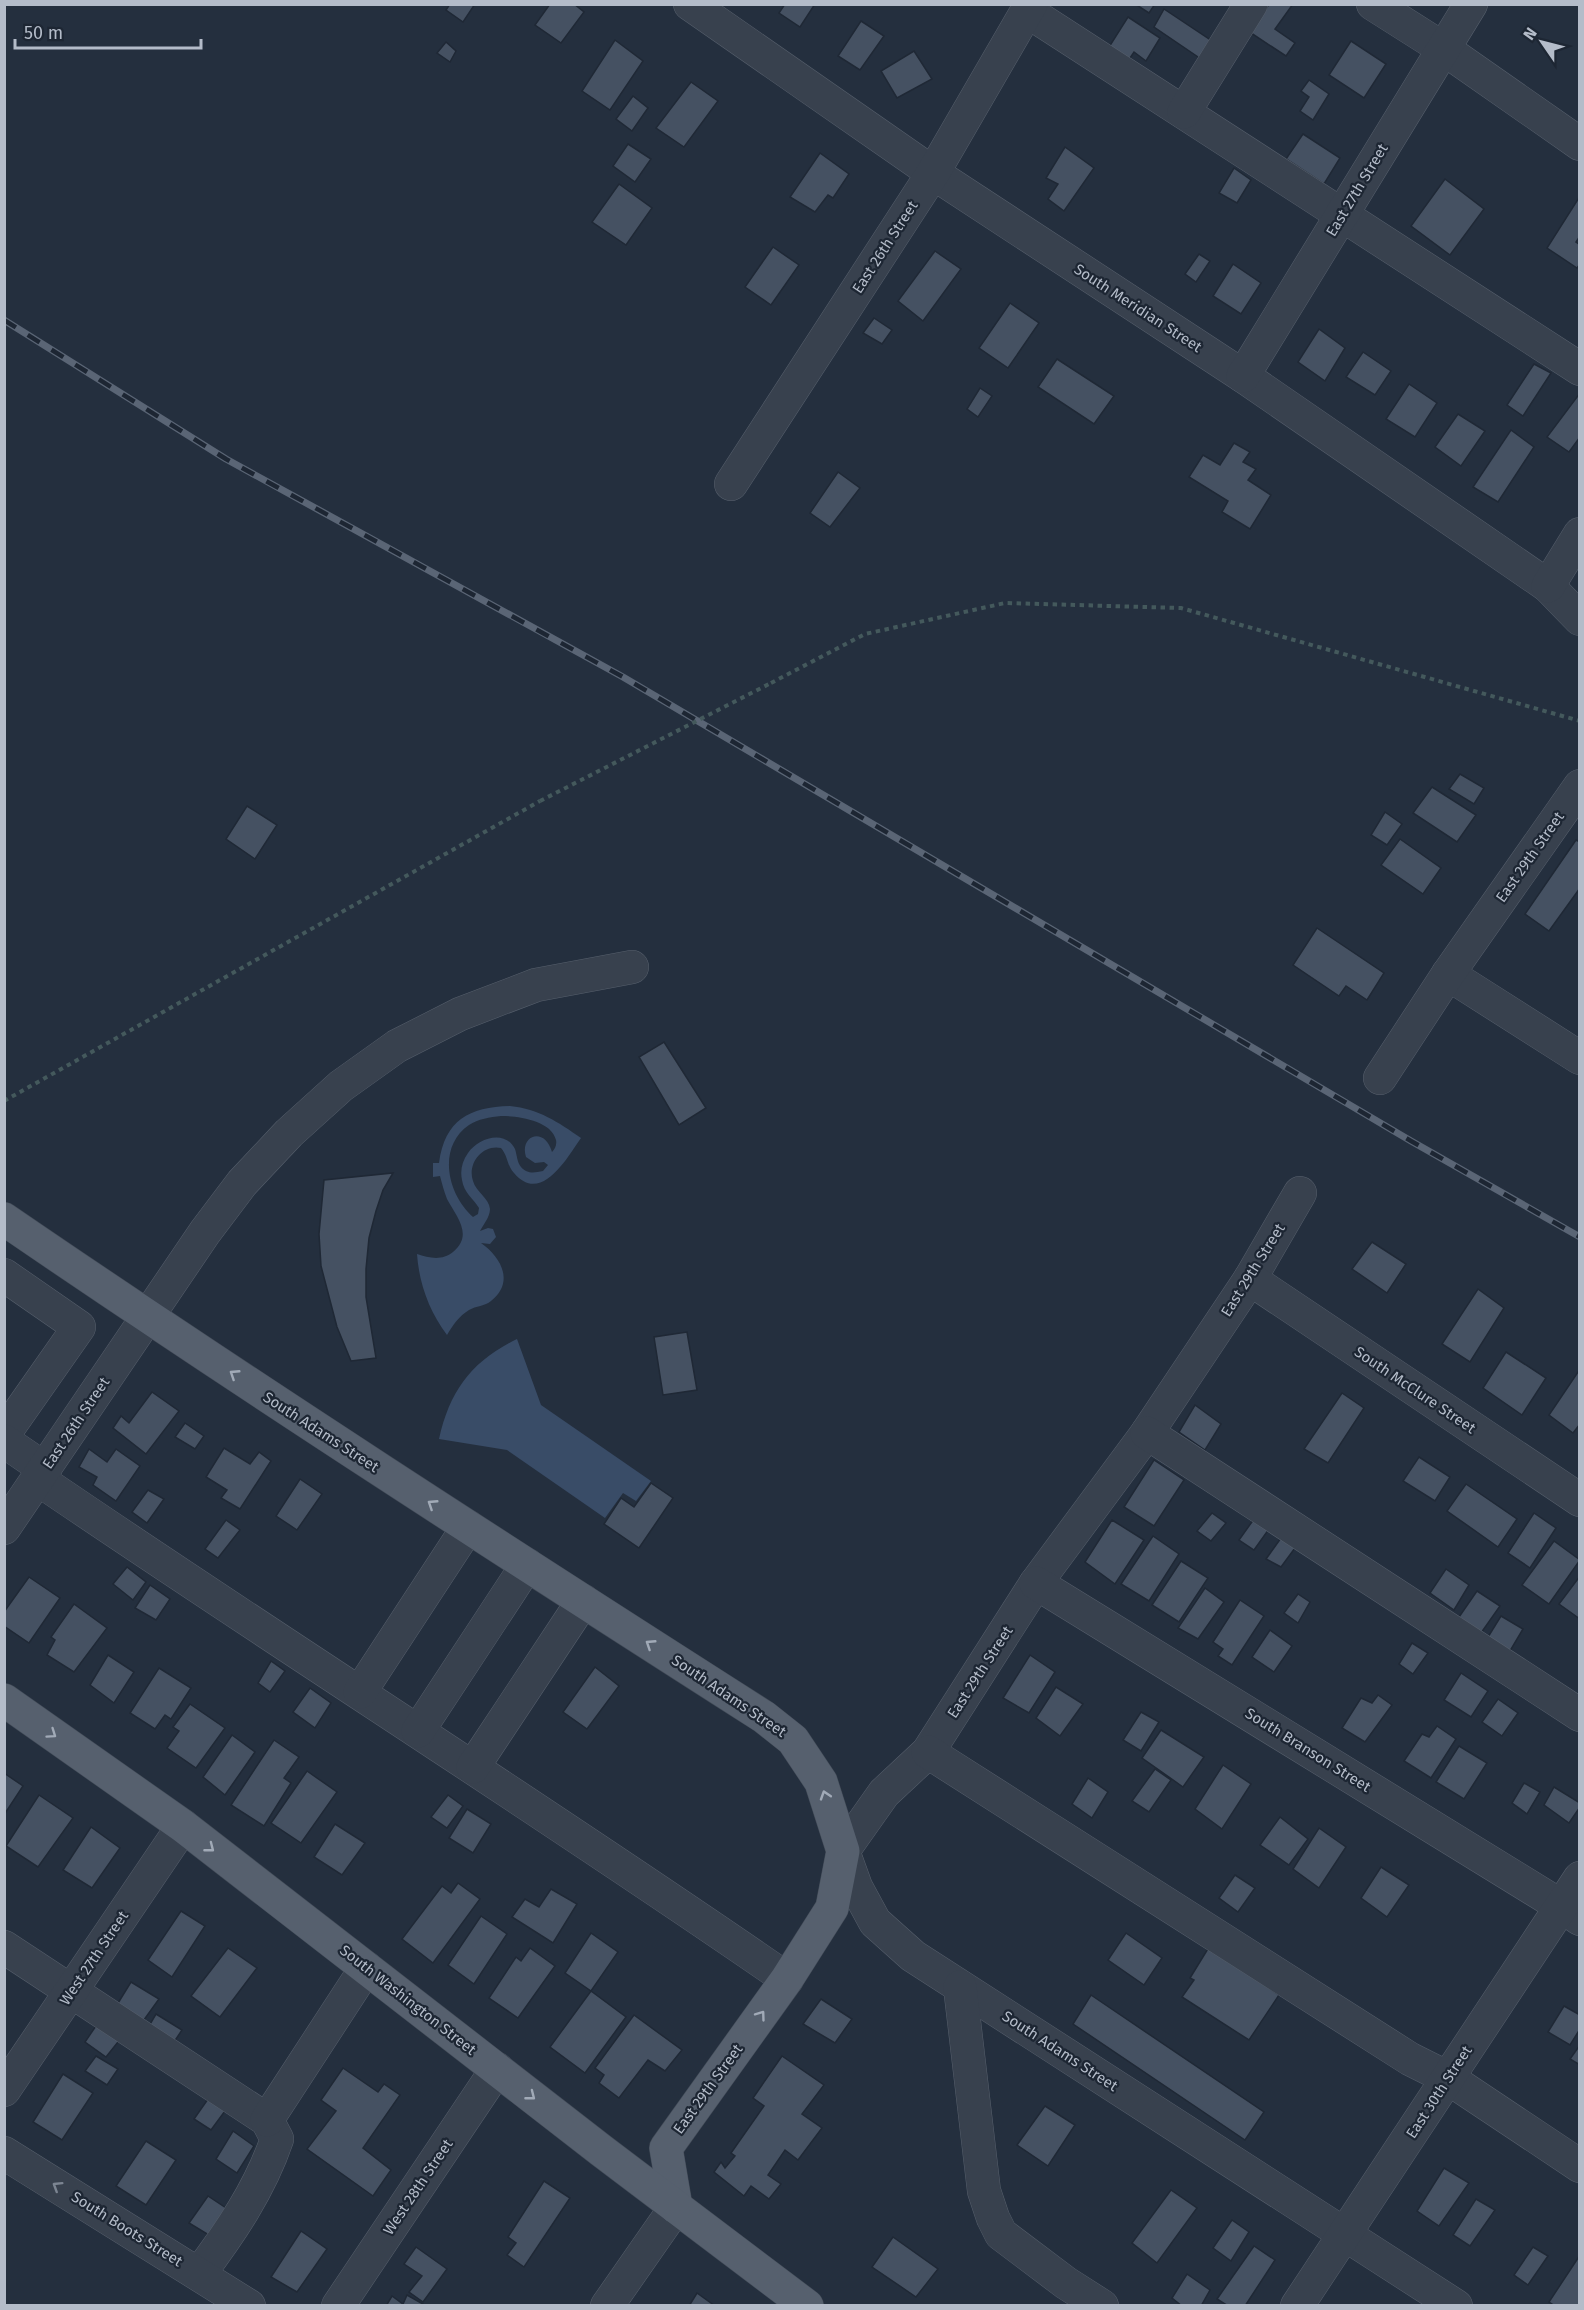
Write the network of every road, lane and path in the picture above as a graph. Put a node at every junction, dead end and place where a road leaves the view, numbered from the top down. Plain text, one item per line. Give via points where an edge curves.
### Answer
1 (690, 4) edge
2 (1251, 4) edge
3 (1372, 4) edge
4 (1471, 4) edge
5 (1029, 8) edge
6 (1444, 49) junction
7 (1184, 112) junction
8 (1580, 144) edge
9 (933, 173) junction
10 (1342, 215) junction
11 (1580, 369) edge
12 (1243, 376) junction
13 (731, 484) dead end
14 (1580, 534) edge
15 (1548, 586) junction
16 (1580, 619) edge
17 (1580, 721) edge
18 (1580, 786) edge
19 (1568, 825) edge
20 (632, 967) dead end
21 (1448, 974) junction
22 (1580, 1058) edge
23 (1380, 1078) dead end
24 (4, 1101) edge
25 (1300, 1193) dead end
26 (4, 1219) edge
27 (4, 1275) edge
28 (1250, 1279) junction
29 (148, 1317) junction
30 (1147, 1433) junction
31 (4, 1434) edge
32 (4, 1441) edge
33 (41, 1474) junction
34 (1580, 1500) edge
35 (468, 1527) junction
36 (4, 1528) edge
37 (527, 1565) junction
38 (1036, 1583) junction
39 (583, 1601) junction
40 (360, 1692) junction
41 (4, 1700) edge
42 (1580, 1715) edge
43 (418, 1731) junction
44 (928, 1752) junction
45 (473, 1767) junction
46 (183, 1826) junction
47 (843, 1851) junction
48 (1580, 1878) edge
49 (1570, 1912) edge
50 (4, 1947) edge
51 (366, 1968) junction
52 (787, 1979) junction
53 (960, 1987) junction
54 (72, 1990) junction
55 (497, 2069) junction
56 (1448, 2078) junction
57 (4, 2090) edge
58 (267, 2120) junction
59 (666, 2148) junction
60 (602, 2151) junction
61 (4, 2153) edge
62 (1580, 2166) edge
63 (676, 2207) junction
64 (1345, 2234) junction
65 (199, 2274) junction
66 (249, 2306) edge
67 (338, 2306) edge
68 (607, 2306) edge
69 (807, 2306) edge
70 (1102, 2306) edge
71 (1298, 2306) edge
72 (1456, 2306) edge

1 - 9 street, South Meridian Street
2 - 7 street
3 - 6 street
4 - 6 street, East 27th Street
5 - 7 street
5 - 9 street, East 26th Street
6 - 8 street
6 - 10 street, East 27th Street
7 - 10 street
9 - 12 street, South Meridian Street
9 - 13 street, East 26th Street
10 - 11 street
10 - 12 street, East 27th Street
12 - 15 street, South Meridian Street
14 - 15 street
15 - 16 street, South Meridian Street
17 - 24 path, bridge via 1181,608 1005,603 865,634 540,801
18 - 19 street, East 29th Street
19 - 21 street, East 29th Street
20 - 29 street, East 26th Street via 536,985 460,1014 397,1046 341,1086 242,1183
21 - 22 street
21 - 23 street, East 29th Street
25 - 28 street, East 29th Street
26 - 29 main road, South Adams Street
27 - 31 street via 79,1327
28 - 30 street, East 29th Street
28 - 34 street, South McClure Street
29 - 33 street, East 26th Street
35 -> 29 main road, South Adams Street
30 - 38 street, East 29th Street
30 - 42 street
32 - 33 street
33 - 36 street, East 26th Street
33 - 40 street via 193,1584
35 - 37 main road, South Adams Street
35 - 40 street
37 - 39 main road, South Adams Street
37 - 43 street
38 - 44 street, East 29th Street
38 - 49 street, South Branson Street
39 - 45 street
47 -> 39 main road, South Adams Street via 821,1782 793,1740 764,1717
40 - 43 street
41 -> 46 main road, South Washington Street
43 - 45 street
44 - 47 street, East 29th Street via 884,1793
44 - 56 street via 1410,2059
45 - 52 street
46 -> 51 main road, South Washington Street
46 - 54 street, West 27th Street
47 - 52 main road, East 29th Street via 832,1908
47 - 53 street, South Adams Street via 875,1922 913,1956
48 - 49 street, East 30th Street
49 - 56 street, East 30th Street
50 - 54 street
51 - 55 main road, South Washington Street
51 - 58 street
59 -> 52 main road, East 29th Street
53 - 64 street, South Adams Street
53 - 70 street via 984,2191 993,2218 1001,2234
54 - 57 street, West 27th Street
54 - 58 street
55 -> 60 main road, South Washington Street
55 - 67 street, West 28th Street
56 - 62 street
56 - 64 street, East 30th Street
58 - 65 street via 277,2139 269,2161 232,2231
59 - 60 main road, East 29th Street
59 - 63 main road, East 29th Street
60 - 63 main road, South Washington Street
65 -> 61 street, South Boots Street
63 - 68 street
63 - 69 main road, South Washington Street
64 - 71 street, East 30th Street
64 - 72 street, South Adams Street
65 - 66 street, South Boots Street

